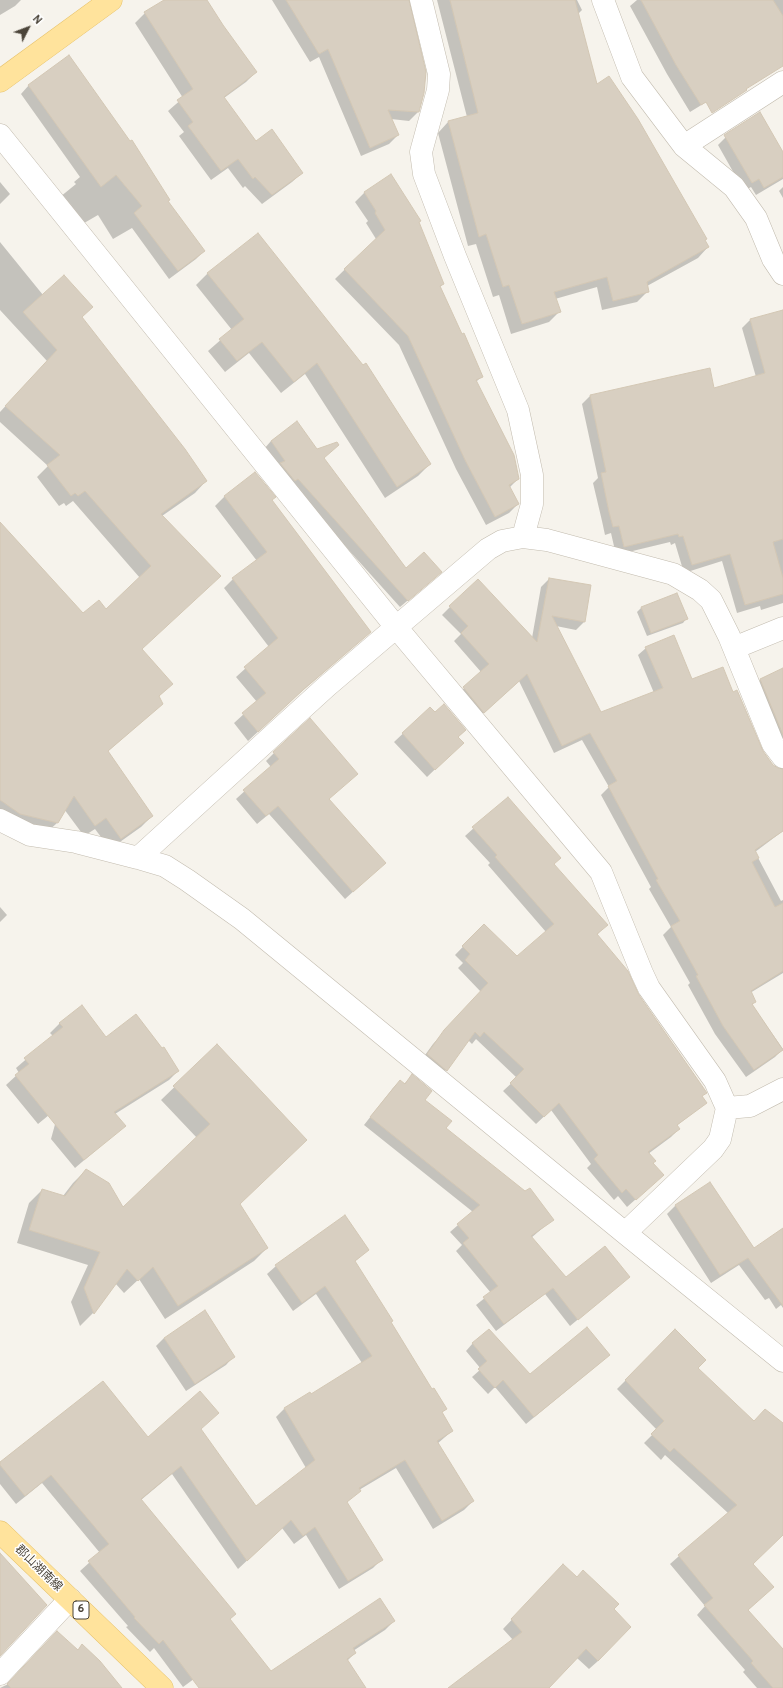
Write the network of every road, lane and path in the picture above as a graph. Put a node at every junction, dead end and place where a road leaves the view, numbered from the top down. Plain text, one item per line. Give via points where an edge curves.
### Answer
1 (111, 0) edge
2 (421, 0) edge
3 (603, 0) edge
4 (0, 81) edge
5 (783, 82) edge
6 (0, 135) edge
7 (684, 146) junction
8 (783, 274) edge
9 (523, 536) junction
10 (396, 627) junction
11 (783, 628) edge
12 (734, 648) junction
13 (783, 757) edge
14 (0, 820) edge
15 (138, 858) junction
16 (783, 1089) edge
17 (727, 1108) junction
18 (625, 1234) junction
19 (783, 1361) edge
20 (0, 1532) edge
21 (70, 1599) junction
22 (0, 1674) edge
23 (157, 1685) edge

1 - 4 main road
2 - 9 street via 440,74 438,90 420,152 424,174 518,410 532,475 532,504
3 - 7 street via 632,77
5 - 7 street
6 - 10 street
7 - 8 street via 734,187 756,218 773,259
9 - 10 street via 502,541 488,549
9 - 12 street via 547,540 673,574 700,590 711,600
10 - 15 street via 327,686
10 - 17 street via 601,872 649,988 715,1081
11 - 12 street
12 - 13 street via 773,744
14 - 15 street via 30,835 76,842
15 - 18 street via 165,866 242,919
16 - 17 street via 750,1106
17 - 18 street via 720,1139 712,1149
18 - 19 street
20 - 21 main road, 郡山湖南線 / 6
21 - 22 street
21 - 23 main road, 郡山湖南線 / 6

